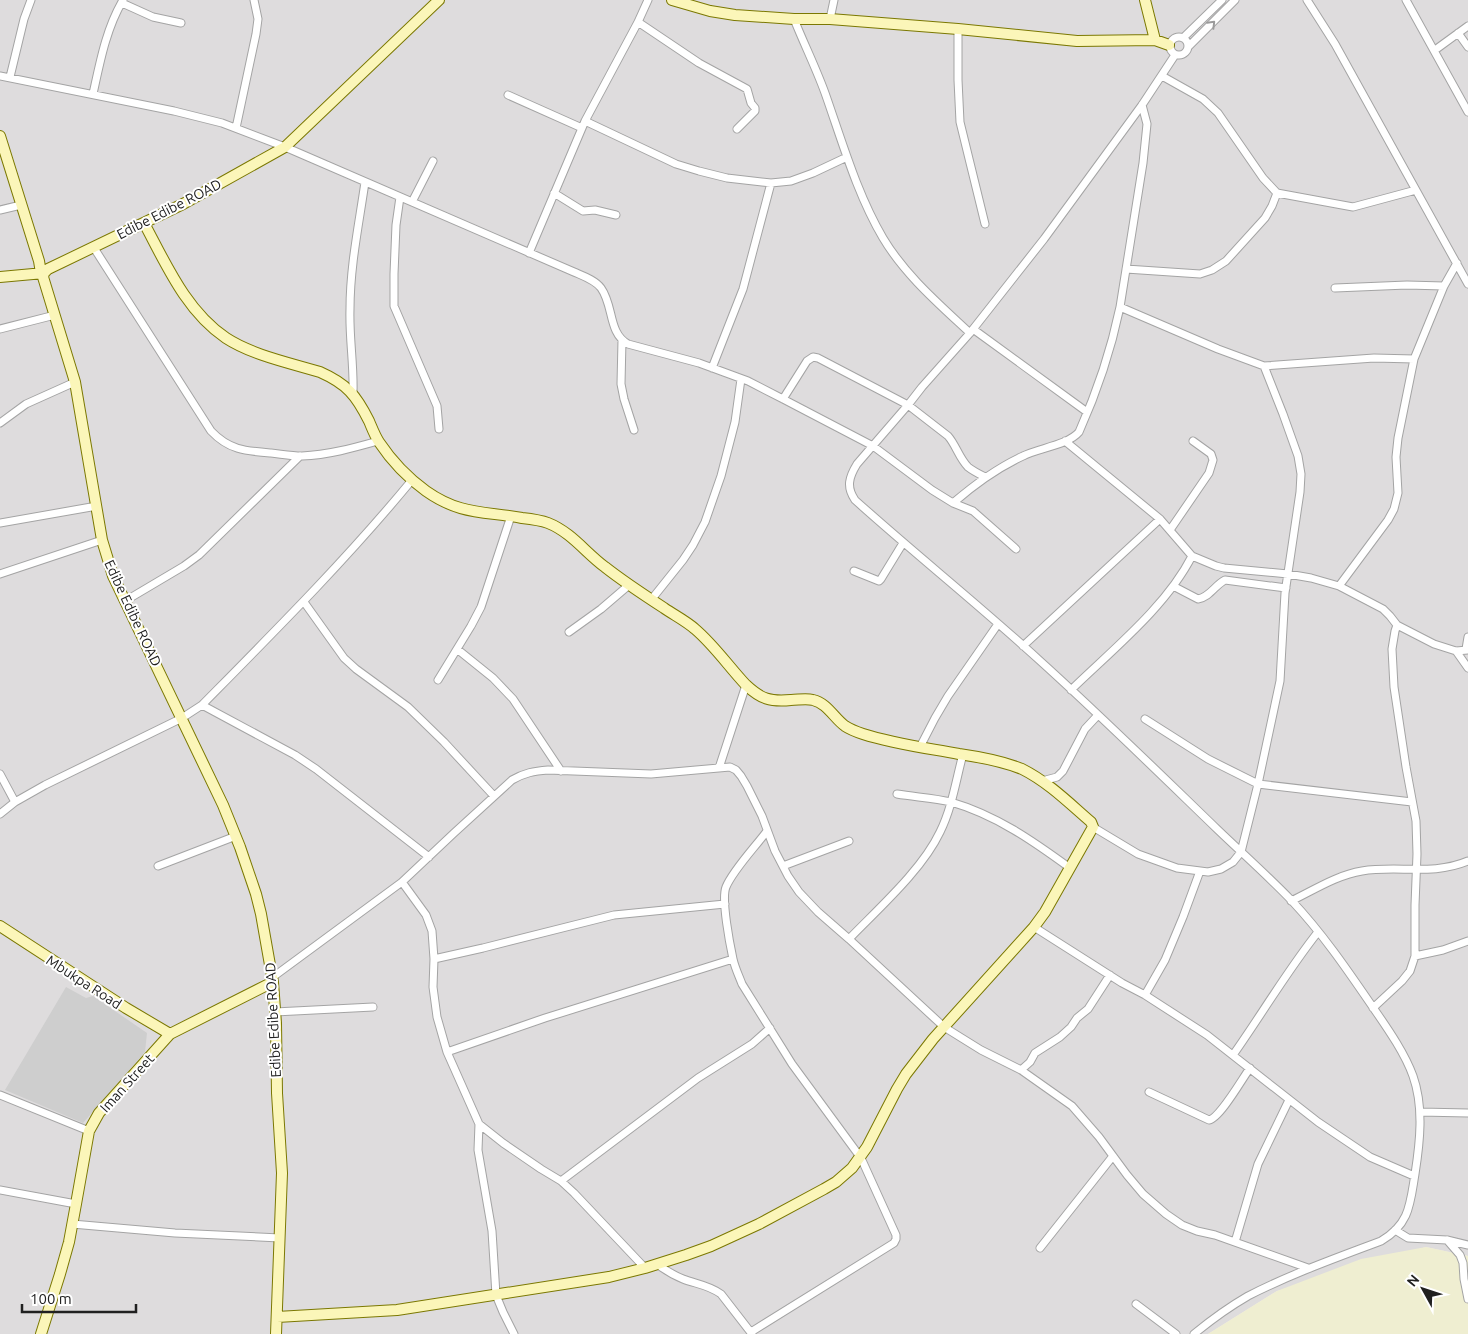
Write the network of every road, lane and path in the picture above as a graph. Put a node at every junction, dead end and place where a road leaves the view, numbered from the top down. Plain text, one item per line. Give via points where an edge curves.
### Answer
1 (31, 0) edge
2 (254, 0) edge
3 (439, 0) edge
4 (648, 0) edge
5 (672, 0) edge
6 (834, 0) edge
7 (1145, 0) edge
8 (1222, 0) edge
9 (1235, 0) edge
10 (1307, 0) edge
11 (1406, 0) edge
12 (123, 1) edge
13 (794, 19) junction
14 (830, 19) junction
15 (638, 22) junction
16 (181, 23) dead end
17 (1468, 26) edge
18 (958, 29) junction
19 (1458, 33) junction
20 (1183, 38) junction
21 (1155, 40) junction
22 (1169, 45) junction
23 (1188, 47) junction
24 (1468, 47) edge
25 (1435, 50) junction
26 (1175, 55) junction
27 (0, 76) edge
28 (1162, 76) junction
29 (10, 77) junction
30 (92, 94) junction
31 (508, 95) dead end
32 (1142, 105) junction
33 (1468, 112) edge
34 (583, 124) junction
35 (236, 128) junction
36 (738, 129) dead end
37 (0, 136) edge
38 (285, 147) junction
39 (847, 157) junction
40 (433, 161) dead end
41 (365, 182) junction
42 (771, 182) junction
43 (1416, 190) junction
44 (554, 193) junction
45 (1277, 193) junction
46 (400, 197) junction
47 (412, 202) junction
48 (21, 205) junction
49 (0, 210) edge
50 (616, 215) dead end
51 (144, 223) junction
52 (985, 224) dead end
53 (94, 248) junction
54 (529, 253) junction
55 (1456, 263) junction
56 (1126, 269) junction
57 (42, 273) junction
58 (0, 277) edge
59 (1468, 284) edge
60 (1444, 286) junction
61 (1335, 288) dead end
62 (1120, 307) junction
63 (55, 316) junction
64 (0, 330) edge
65 (972, 331) junction
66 (622, 340) junction
67 (1414, 359) junction
68 (1264, 366) junction
69 (712, 368) junction
70 (741, 379) junction
71 (75, 382) junction
72 (353, 394) junction
73 (783, 399) junction
74 (908, 405) junction
75 (1088, 412) junction
76 (0, 423) edge
77 (439, 429) dead end
78 (634, 430) dead end
79 (378, 441) junction
80 (1193, 441) dead end
81 (1064, 442) junction
82 (873, 446) junction
83 (300, 456) junction
84 (985, 477) junction
85 (412, 480) junction
86 (953, 503) junction
87 (97, 506) junction
88 (511, 516) junction
89 (1160, 519) junction
90 (0, 523) edge
91 (1170, 530) junction
92 (102, 540) junction
93 (903, 543) junction
94 (1016, 548) dead end
95 (1192, 556) junction
96 (854, 571) dead end
97 (0, 574) edge
98 (1288, 574) junction
99 (629, 585) junction
100 (1173, 586) junction
101 (1339, 586) junction
102 (1286, 588) junction
103 (651, 600) junction
104 (125, 601) junction
105 (304, 602) junction
106 (998, 624) junction
107 (1397, 625) junction
108 (569, 632) dead end
109 (1468, 637) edge
110 (1023, 646) junction
111 (457, 649) junction
112 (1467, 649) edge
113 (1456, 651) junction
114 (1468, 668) edge
115 (438, 680) dead end
116 (746, 685) junction
117 (1071, 690) junction
118 (202, 705) junction
119 (1098, 715) junction
120 (182, 718) junction
121 (1145, 719) dead end
122 (920, 747) junction
123 (963, 754) junction
124 (718, 768) junction
125 (561, 770) junction
126 (0, 774) edge
127 (1042, 781) junction
128 (1258, 784) junction
129 (897, 794) dead end
130 (494, 796) junction
131 (15, 802) junction
132 (951, 802) junction
133 (1412, 802) junction
134 (0, 814) edge
135 (1093, 827) junction
136 (767, 831) junction
137 (236, 836) junction
138 (849, 841) dead end
139 (1240, 852) junction
140 (429, 857) junction
141 (1468, 861) edge
142 (158, 866) dead end
143 (783, 866) junction
144 (1070, 868) junction
145 (1416, 870) junction
146 (1200, 871) junction
147 (402, 882) junction
148 (1291, 900) junction
149 (725, 904) junction
150 (0, 926) edge
151 (1034, 927) junction
152 (1318, 932) junction
153 (849, 939) junction
154 (1468, 941) edge
155 (1415, 956) junction
156 (434, 959) junction
157 (733, 959) junction
158 (1110, 975) junction
159 (273, 980) junction
160 (1146, 995) junction
161 (372, 1007) dead end
162 (1373, 1008) junction
163 (275, 1012) junction
164 (944, 1027) junction
165 (770, 1028) junction
166 (170, 1034) junction
167 (446, 1052) junction
168 (1233, 1055) junction
169 (1250, 1068) junction
170 (1021, 1070) junction
171 (1149, 1092) dead end
172 (0, 1095) edge
173 (1289, 1100) junction
174 (1420, 1112) junction
175 (1468, 1113) edge
176 (479, 1124) junction
177 (89, 1131) junction
178 (1113, 1156) junction
179 (861, 1158) junction
180 (1414, 1176) junction
181 (561, 1181) junction
182 (0, 1190) edge
183 (76, 1204) junction
184 (72, 1224) junction
185 (1395, 1230) junction
186 (280, 1238) junction
187 (1447, 1240) junction
188 (1235, 1242) junction
189 (1468, 1245) edge
190 (1040, 1248) dead end
191 (657, 1264) junction
192 (645, 1268) junction
193 (1308, 1268) junction
194 (496, 1295) junction
195 (1468, 1299) edge
196 (1136, 1304) dead end
197 (277, 1316) junction
198 (752, 1333) edge
199 (41, 1334) edge
200 (276, 1334) edge
201 (514, 1334) edge
202 (1176, 1334) edge
203 (1194, 1334) edge

1 - 29 street
2 - 35 street via 258,20
3 - 38 street, Edibe Edibe ROAD
4 - 15 street
5 - 13 street via 736,16
6 - 14 street
7 - 21 street
8 - 20 street
23 -> 9 street
10 - 43 street
11 - 25 street
12 - 16 street via 153,17
12 - 30 street via 104,43
13 - 14 street
13 - 39 street via 824,90
14 - 18 street
15 - 34 street
15 - 36 street via 699,63 747,89 755,111
17 - 19 street
18 - 21 street via 1077,41
18 - 52 street via 960,122
19 - 24 street
19 - 25 street
20 - 22 street via 1175,38
20 - 23 street
21 - 22 street
22 - 26 street
23 - 26 street via 1184,54
25 - 33 street
26 - 28 street
27 - 29 street
28 - 32 street
28 - 45 street via 1194,93 1218,113
29 - 30 street
30 - 35 street
31 - 34 street
32 - 56 street via 1147,124
32 - 65 street
34 - 42 street via 699,172
34 - 44 street
35 - 38 street
37 - 48 street
38 - 41 street
38 - 51 street, Edibe Edibe ROAD
39 - 42 street via 791,181
39 - 65 street via 869,212 884,239 915,280
40 - 47 street
41 - 46 street
41 - 72 street via 350,292
42 - 69 street via 743,290
43 - 45 street via 1353,207
43 - 55 street
44 - 50 street via 583,211
44 - 54 street
45 - 56 street via 1265,218 1226,261 1212,270 1200,274
46 - 47 street
46 - 77 street via 394,306 437,406
47 - 54 street
48 - 49 street
48 - 57 street
51 - 53 street, Edibe Edibe ROAD
51 - 72 street via 176,282 214,329 242,346 331,377
53 - 57 street, Edibe Edibe ROAD
53 - 83 street via 216,437 233,448 246,451
54 - 66 street via 600,287
55 - 59 street
55 - 60 street
56 - 62 street
57 - 58 street
57 - 63 street, Edibe Edibe ROAD
60 - 61 street
60 - 67 street
62 - 68 street
62 - 75 street
63 - 64 street
63 - 71 street, Edibe Edibe ROAD
65 - 74 street
65 - 75 street
66 - 69 street
66 - 78 street via 622,384
67 - 68 street via 1374,358
67 - 101 street via 1398,438 1398,493 1394,509
68 - 98 street via 1298,456 1301,474
69 - 70 street
70 - 73 street
70 - 103 street via 735,422 705,522 683,560
71 - 76 street via 26,404
71 - 87 street, Edibe Edibe ROAD
72 - 79 street
73 - 74 street via 806,361 813,357
73 - 82 street
74 - 82 street
74 - 84 street via 948,436 967,465
75 - 81 street via 1075,437
79 - 83 street
79 - 85 street
80 - 91 street via 1214,460 1209,474
81 - 84 street via 1025,454
81 - 89 street
82 - 86 street
82 - 93 street via 851,474 850,494
83 - 104 street via 199,555
84 - 86 street
85 - 88 street via 450,506
85 - 105 street
86 - 94 street via 973,511
87 - 90 street
87 - 92 street, Edibe Edibe ROAD
88 - 99 street via 548,523 557,528
88 - 111 street via 481,607
89 - 91 street
89 - 110 street
91 - 95 street
92 - 97 street
92 - 104 street, Edibe Edibe ROAD via 112,576
93 - 96 street via 879,581
93 - 106 street
95 - 98 street via 1224,568
95 - 100 street
98 - 101 street
98 - 102 street
99 - 103 street
99 - 108 street
100 - 102 street via 1198,599 1208,596 1225,580
100 - 117 street via 1150,614
101 - 107 street via 1383,609
102 - 128 street via 1280,681
103 - 116 street via 694,628
104 - 120 street, Edibe Edibe ROAD
105 - 118 street
105 - 130 street via 344,658 408,708
106 - 110 street
106 - 122 street via 948,696
107 - 113 street
107 - 133 street via 1392,649 1394,687
109 - 112 street
110 - 117 street
111 - 115 street
111 - 125 street via 493,678 512,699
112 - 113 street
113 - 114 street
116 - 122 street via 756,694 775,701 818,701 852,730
116 - 124 street
117 - 119 street
118 - 120 street
118 - 140 street via 316,769
119 - 127 street via 1085,730 1063,771 1057,777
119 - 139 street
120 - 131 street
120 - 137 street, Edibe Edibe ROAD
121 - 128 street via 1208,759
122 - 123 street
123 - 127 street via 995,760
123 - 132 street
124 - 125 street via 651,774
124 - 136 street via 730,767 741,776
125 - 130 street via 520,775
126 - 131 street
127 - 135 street
128 - 133 street
128 - 139 street
129 - 132 street
130 - 140 street
131 - 134 street
132 - 144 street via 1010,827
132 - 153 street via 941,831 923,860
133 - 145 street via 1416,821
135 - 144 street
135 - 146 street via 1138,854 1177,868
136 - 143 street
136 - 149 street via 731,877
137 - 142 street
137 - 159 street, Edibe Edibe ROAD via 256,894
138 - 143 street
139 - 146 street via 1221,869
139 - 148 street
140 - 147 street
141 - 145 street
143 - 153 street via 799,892
144 - 151 street
145 - 148 street via 1352,873
145 - 155 street
146 - 160 street via 1165,960
147 - 156 street via 426,915 432,931
147 - 159 street
148 - 152 street
149 - 156 street via 614,915
149 - 157 street
150 - 166 street, Mbukpa Road
151 - 158 street
151 - 164 street
152 - 162 street
152 - 168 street
153 - 164 street
154 - 155 street
155 - 162 street via 1402,981
156 - 167 street via 433,987
157 - 165 street via 742,984
157 - 167 street
158 - 160 street
158 - 170 street via 1088,1009 1060,1037 1035,1053
159 - 163 street, Edibe Edibe ROAD
159 - 166 street, Iman Street
160 - 168 street
161 - 163 street
162 - 174 street via 1410,1070
163 - 186 street, Edibe Edibe ROAD via 282,1173
164 - 170 street
164 - 179 street via 906,1074
165 - 179 street via 792,1064
165 - 181 street
166 - 177 street, Iman Street via 99,1112
167 - 176 street
168 - 169 street
169 - 171 street via 1213,1120
169 - 173 street
170 - 178 street via 1072,1106
172 - 177 street
173 - 180 street via 1370,1157
173 - 188 street via 1258,1164
174 - 175 street
174 - 180 street
176 - 181 street
176 - 194 street via 478,1150 492,1231
177 - 183 street, Iman Street
178 - 188 street via 1143,1194 1166,1214 1182,1225
178 - 190 street
179 - 191 street via 836,1182 758,1224 711,1246
179 - 198 street via 896,1235 894,1243
180 - 185 street via 1407,1215
181 - 192 street
182 - 183 street
183 - 184 street, Iman Street
184 - 186 street
184 - 199 street, Iman Street
185 - 187 street via 1412,1239
185 - 193 street via 1381,1241
186 - 197 street, Edibe Edibe ROAD
187 - 189 street
187 - 195 street via 1463,1263
188 - 193 street
191 - 192 street
191 - 198 street via 682,1279 721,1294
192 - 194 street
193 - 203 street via 1247,1297
194 - 197 street via 397,1310
194 - 201 street
196 - 202 street
197 - 200 street, Edibe Edibe ROAD

